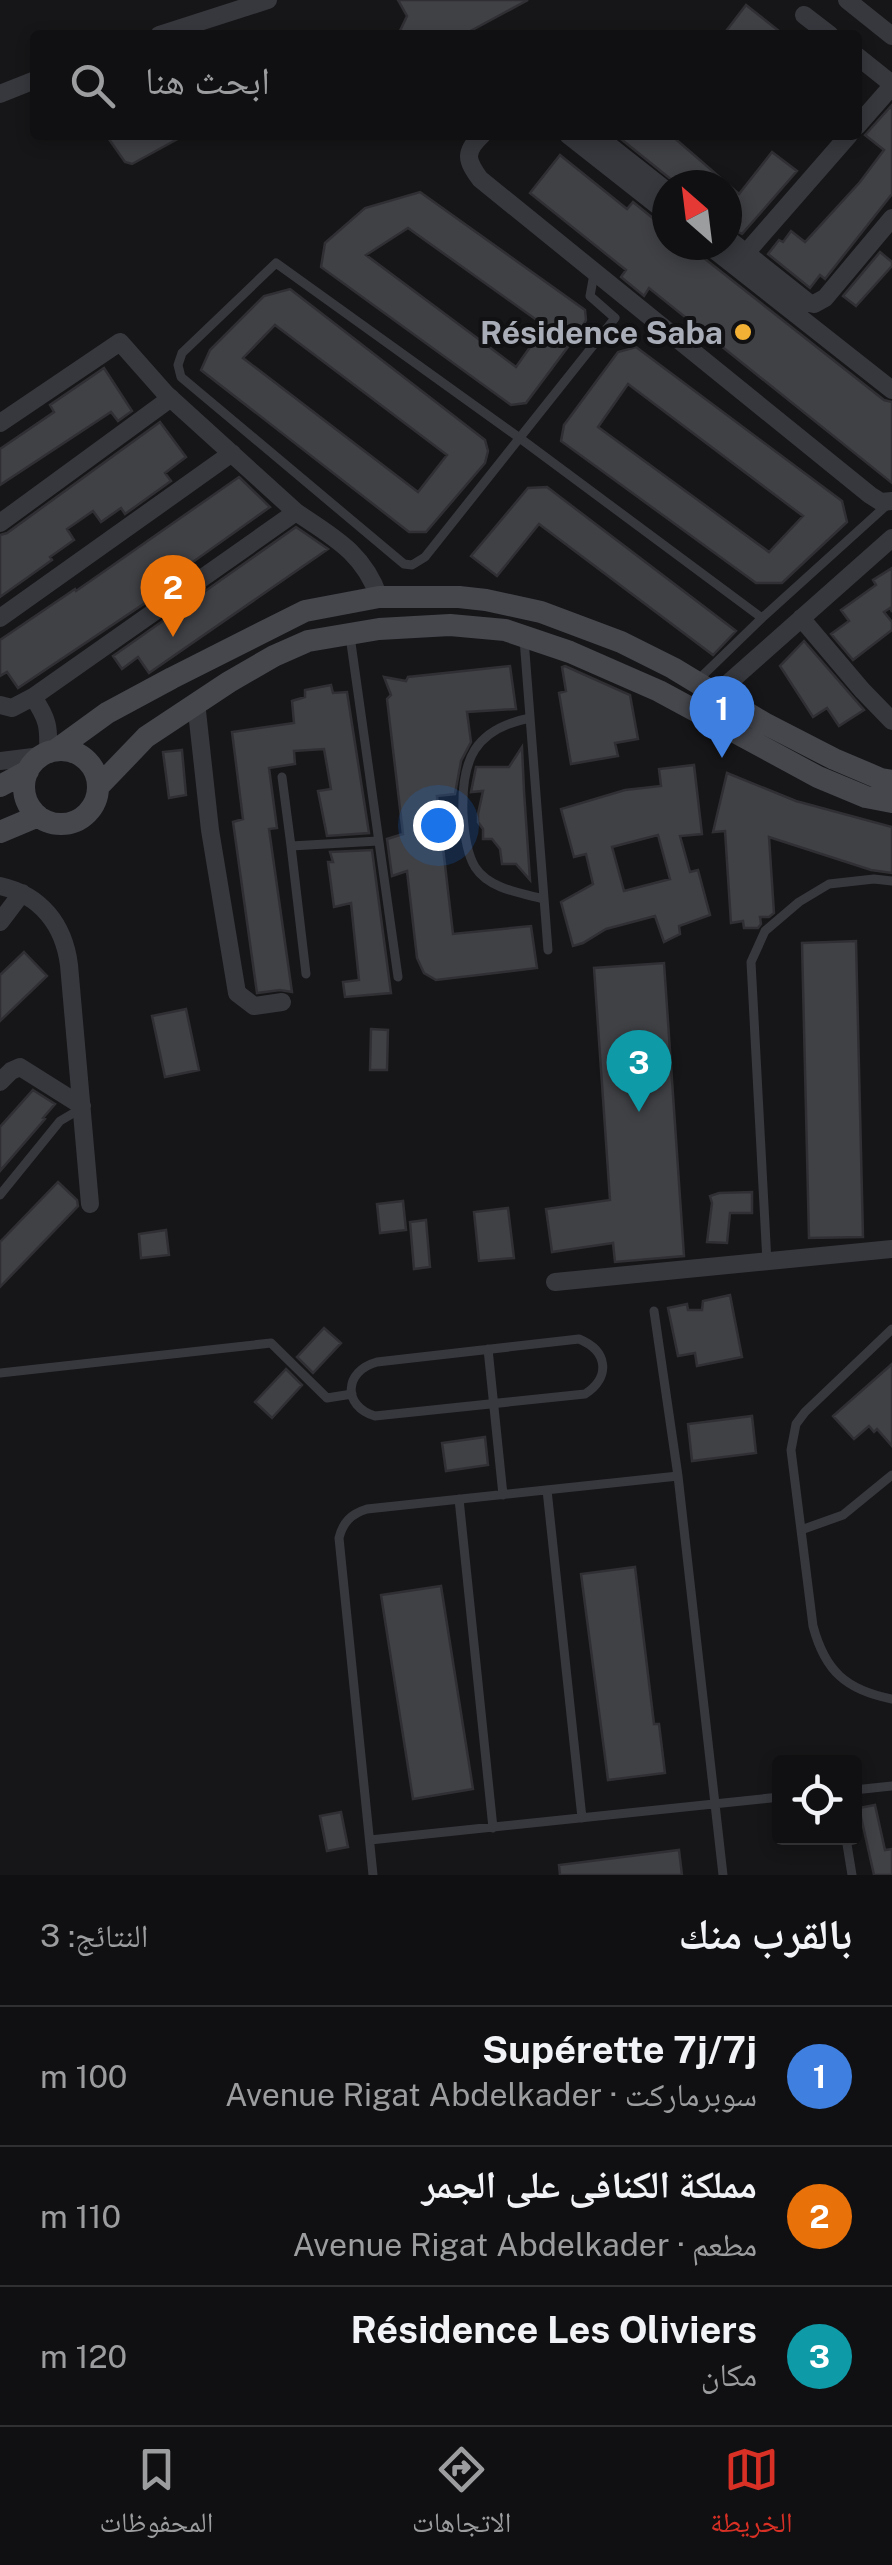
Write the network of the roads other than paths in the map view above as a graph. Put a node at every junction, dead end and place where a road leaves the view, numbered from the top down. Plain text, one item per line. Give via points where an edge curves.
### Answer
1 (268, 0) edge
2 (847, 0) edge
3 (804, 15) dead end
4 (175, 30) edge
5 (824, 30) edge
6 (892, 36) edge
7 (862, 60) edge
8 (30, 82) edge
9 (892, 85) edge
10 (0, 94) edge
11 (862, 120) edge
12 (477, 140) edge
13 (574, 140) edge
14 (602, 140) edge
15 (845, 140) edge
16 (652, 179) edge
17 (652, 200) edge
18 (892, 218) edge
19 (742, 250) edge
20 (746, 253) junction
21 (727, 260) edge
22 (594, 272) junction
23 (892, 390) edge
24 (171, 398) junction
25 (0, 423) edge
26 (521, 439) junction
27 (232, 453) junction
28 (891, 502) edge
29 (296, 512) junction
30 (0, 522) edge
31 (892, 538) edge
32 (379, 597) junction
33 (0, 618) edge
34 (762, 618) junction
35 (802, 618) junction
36 (349, 634) junction
37 (524, 636) junction
38 (706, 688) junction
39 (34, 697) junction
40 (196, 702) junction
41 (0, 705) edge
42 (530, 718) junction
43 (892, 721) edge
44 (43, 757) junction
45 (0, 761) edge
46 (282, 777) dead end
47 (892, 781) edge
48 (0, 786) edge
49 (99, 786) junction
50 (892, 802) edge
51 (38, 816) junction
52 (0, 832) edge
53 (378, 841) junction
54 (291, 846) junction
55 (892, 881) edge
56 (0, 886) edge
57 (22, 893) junction
58 (544, 899) junction
59 (0, 922) edge
60 (548, 950) dead end
61 (306, 974) dead end
62 (398, 977) dead end
63 (282, 1002) dead end
64 (0, 1082) edge
65 (82, 1107) junction
66 (0, 1195) edge
67 (90, 1204) dead end
68 (892, 1249) edge
69 (767, 1262) junction
70 (555, 1282) dead end
71 (654, 1312) dead end
72 (892, 1329) edge
73 (488, 1349) junction
74 (0, 1373) edge
75 (352, 1394) junction
76 (494, 1404) junction
77 (678, 1476) junction
78 (892, 1476) edge
79 (547, 1490) junction
80 (503, 1495) junction
81 (460, 1499) junction
82 (801, 1530) junction
83 (892, 1699) edge
84 (892, 1786) edge
85 (862, 1789) edge
86 (772, 1799) edge
87 (716, 1804) junction
88 (582, 1818) junction
89 (493, 1828) junction
90 (370, 1840) junction
91 (847, 1845) edge
92 (373, 1875) edge
93 (723, 1875) edge
94 (852, 1875) edge

1 - 4 street
2 - 6 street
3 - 5 street
7 - 9 street
8 - 10 street
9 - 11 street
12 - 22 street via 468,158 480,180
13 - 17 street
14 - 16 street
15 - 20 street
18 - 20 street via 814,304
19 - 20 street
21 - 23 street
22 - 26 lane via 590,296 615,318
22 - 28 street via 870,495
24 - 25 street via 120,342
24 - 27 street
24 - 30 street
26 - 26 lane via 276,263 182,353 178,365 181,377 404,564 425,557
26 - 34 lane
27 - 29 street
27 - 33 street
28 - 34 lane
29 - 32 street via 348,547
29 - 39 street
31 - 35 street
32 - 38 street via 486,600 541,612 621,642
32 - 44 street via 278,624 107,713
34 - 38 lane
35 - 38 street
35 - 43 street
36 - 37 street via 450,626
36 - 40 street via 274,656
36 - 53 lane
37 - 42 lane
37 - 50 street via 659,691 818,777
38 - 47 street via 834,760
39 - 41 street via 12,708
39 - 44 street via 47,716
40 - 49 street via 146,737
40 - 63 street via 237,992 254,1006
42 - 58 lane
42 - 58 lane via 487,734 469,756 464,834 475,868 494,885
44 - 45 street
44 - 48 street
44 - 49 street via 65,750 82,756
44 - 51 street via 24,790
46 - 54 lane
49 - 51 street via 94,806 78,820 58,824
51 - 52 street
53 - 54 lane
53 - 62 lane
54 - 61 lane
55 - 69 lane via 829,884 765,931 751,962
56 - 57 street
57 - 59 street
57 - 65 street via 43,908 64,940
58 - 60 lane
64 - 65 street via 20,1067
65 - 66 lane via 60,1121
65 - 67 street
68 - 69 street
69 - 70 street
71 - 77 lane
72 - 82 lane via 796,1424 791,1450
73 - 75 lane via 366,1364 352,1382
73 - 76 lane
73 - 76 lane via 580,1339 599,1352 603,1364 602,1377 585,1394
74 - 75 lane via 271,1343 327,1398
75 - 76 lane via 364,1413 375,1416
76 - 80 lane
77 - 79 lane
77 - 87 lane
78 - 82 lane via 844,1515
79 - 80 lane
79 - 88 lane
80 - 81 lane
81 - 89 lane
81 - 90 lane via 356,1512 339,1538
82 - 83 lane via 819,1648 848,1684
84 - 85 lane
86 - 87 lane
87 - 88 lane
87 - 93 lane
88 - 89 lane
89 - 90 lane
90 - 92 lane
91 - 94 lane

